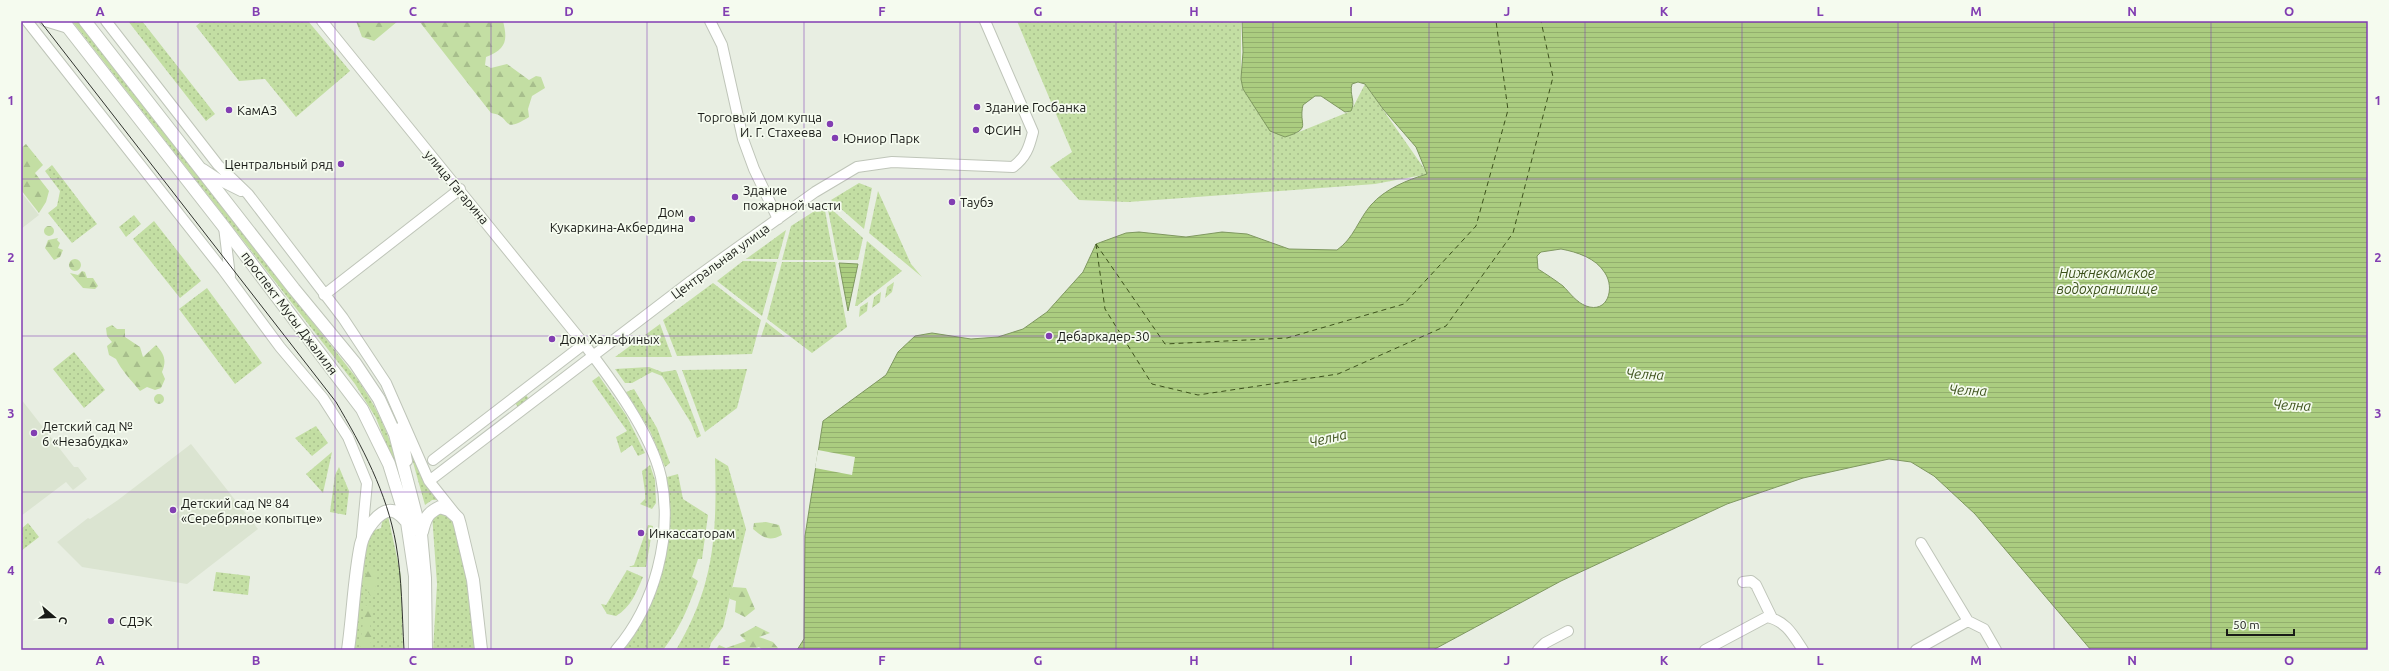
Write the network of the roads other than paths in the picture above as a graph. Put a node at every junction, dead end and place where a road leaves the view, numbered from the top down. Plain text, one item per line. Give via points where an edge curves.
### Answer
1 (27, 21) edge
2 (45, 21) edge
3 (85, 21) edge
4 (106, 21) edge
5 (322, 21) edge
6 (710, 21) edge
7 (985, 21) edge
8 (66, 24) edge
9 (197, 164) junction
10 (460, 189) junction
11 (248, 194) junction
12 (778, 219) junction
13 (224, 226) junction
14 (230, 280) junction
15 (324, 295) junction
16 (584, 344) junction
17 (592, 354) junction
18 (558, 364) junction
19 (566, 375) junction
20 (530, 386) junction
21 (538, 397) junction
22 (510, 401) junction
23 (501, 408) junction
24 (399, 412) junction
25 (514, 415) junction
26 (486, 420) junction
27 (477, 427) junction
28 (494, 430) junction
29 (485, 438) junction
30 (433, 460) dead end
31 (429, 481) junction
32 (366, 500) junction
33 (414, 500) junction
34 (384, 513) junction
35 (458, 518) junction
36 (407, 522) junction
37 (421, 534) junction
38 (362, 542) junction
39 (1921, 542) dead end
40 (1743, 582) dead end
41 (1775, 619) junction
42 (1968, 621) junction
43 (1568, 632) dead end
44 (348, 650) edge
45 (415, 650) edge
46 (426, 650) edge
47 (480, 650) edge
48 (616, 650) edge
49 (1538, 650) edge
50 (1705, 650) edge
51 (1803, 650) edge
52 (1916, 650) edge
53 (1996, 650) edge

1 - 14 street
2 - 8 street
3 - 9 main road, проспект Мусы Джалиля
4 - 11 street via 218,165
5 - 10 street, улица Гагарина
6 - 12 street via 722,45 743,139
7 - 12 street, Центральная улица via 1033,132 1023,159 1013,167 892,162 861,166 815,192
8 - 13 main road, проспект Мусы Джалиля
9 - 11 street via 220,181
9 - 33 main road, проспект Мусы Джалиля via 355,363 380,399 395,434
10 - 15 street
10 - 16 street, улица Гагарина
11 - 15 street
12 - 17 street, Центральная улица
13 - 14 street
13 - 36 main road, проспект Мусы Джалиля via 362,409 388,464
14 - 32 street via 323,398 348,437 367,483
15 - 24 street via 343,318 386,383
16 - 17 street, улица Гагарина
16 - 18 street
17 - 19 street, Центральная улица
17 - 48 street, улица Гагарина via 622,396 650,446 661,476 664,501 663,535 657,573 644,608
18 - 19 street
18 - 20 street
19 - 21 street, Центральная улица
20 - 21 street
20 - 22 street
21 - 25 street, Центральная улица
22 - 23 street
22 - 25 street
23 - 25 street
23 - 26 street
24 - 31 street
24 - 33 street
25 - 28 street, Центральная улица
26 - 27 street
26 - 28 street
27 - 29 street
27 - 30 street
28 - 29 street, Центральная улица
29 - 31 street, Центральная улица
31 - 35 street
32 - 34 street via 372,510
32 - 38 street
33 - 37 main road, проспект Мусы Джалиля
34 - 36 main road via 393,511
34 - 38 main road via 376,519
35 - 37 main road via 449,510 440,507 430,511
35 - 47 main road via 474,580
36 - 45 main road, проспект Мусы Джалиля via 415,576
37 - 46 main road, проспект Мусы Джалиля via 425,578
38 - 44 main road
39 - 42 street
40 - 41 street via 1751,581 1756,585
41 - 50 street via 1767,617 1753,623
41 - 51 street via 1786,626
42 - 52 street
42 - 53 street via 1984,629
43 - 49 street

